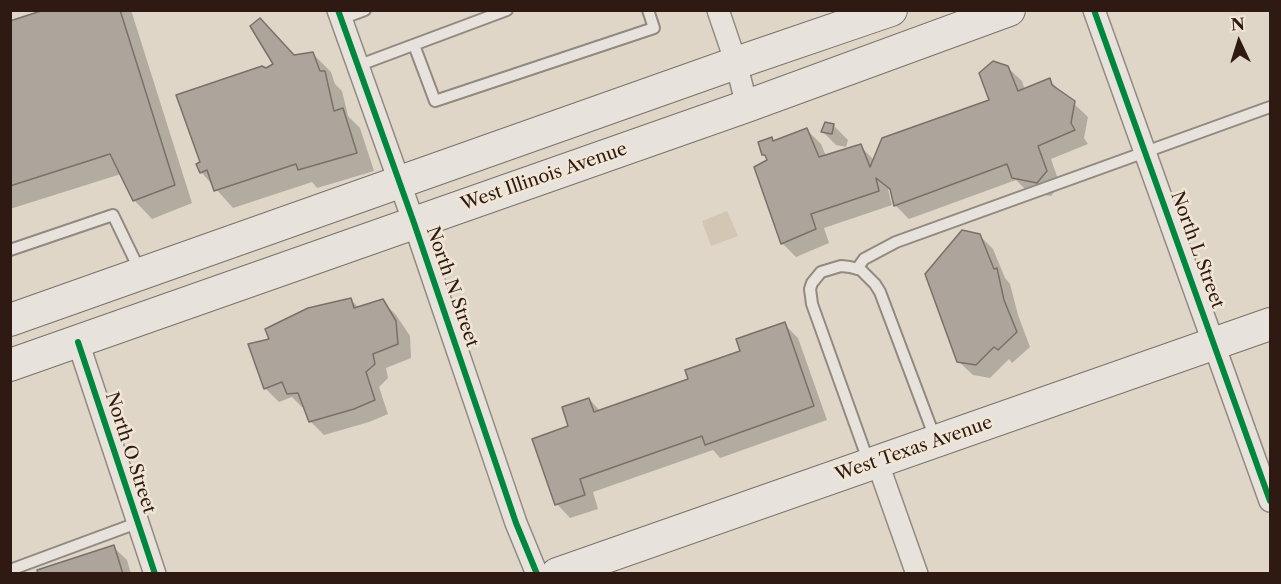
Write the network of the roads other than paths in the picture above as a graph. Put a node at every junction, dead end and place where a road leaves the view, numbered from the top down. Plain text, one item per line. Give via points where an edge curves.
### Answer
1 (365, 10) edge
2 (507, 10) edge
3 (648, 10) edge
4 (718, 10) edge
5 (891, 10) edge
6 (1009, 10) edge
7 (1094, 10) edge
8 (339, 15) edge
9 (414, 45) junction
10 (736, 63) junction
11 (357, 66) junction
12 (747, 106) junction
13 (1270, 107) edge
14 (1145, 151) junction
15 (398, 182) junction
16 (414, 223) junction
17 (10, 250) edge
18 (857, 269) junction
19 (141, 274) junction
20 (10, 320) edge
21 (1270, 324) edge
22 (78, 342) junction
23 (1215, 344) junction
24 (10, 365) edge
25 (936, 441) junction
26 (873, 463) junction
27 (1270, 501) edge
28 (137, 523) junction
29 (15, 571) edge
30 (155, 573) edge
31 (537, 573) edge
32 (557, 573) edge
33 (917, 573) edge

1 - 8 lane
2 - 9 lane
3 - 9 lane via 654,28 435,101
4 - 10 street
5 - 10 main road
6 - 12 main road, West Illinois Avenue
7 - 14 street, North L Street
8 - 11 street, North N Street
9 - 11 lane
10 - 12 street
10 - 15 main road
11 - 15 street, North N Street
12 - 16 main road, West Illinois Avenue
13 - 14 lane
14 - 18 lane via 896,242 864,259
14 - 23 street, North L Street
15 - 16 street, North N Street
15 - 19 main road
16 - 22 main road, West Illinois Avenue
16 - 31 street, North N Street via 516,523
17 - 19 lane via 113,215
18 - 25 lane via 880,292
18 - 26 lane via 841,266 821,272 812,283 810,295
19 - 20 main road
21 - 23 main road, West Texas Avenue
22 - 24 main road, West Illinois Avenue
22 - 28 street, North O Street
23 - 25 main road, West Texas Avenue
23 - 27 street, North L Street
25 - 26 main road, West Texas Avenue
26 - 32 main road, West Texas Avenue
26 - 33 street
28 - 29 lane
28 - 30 street, North O Street

